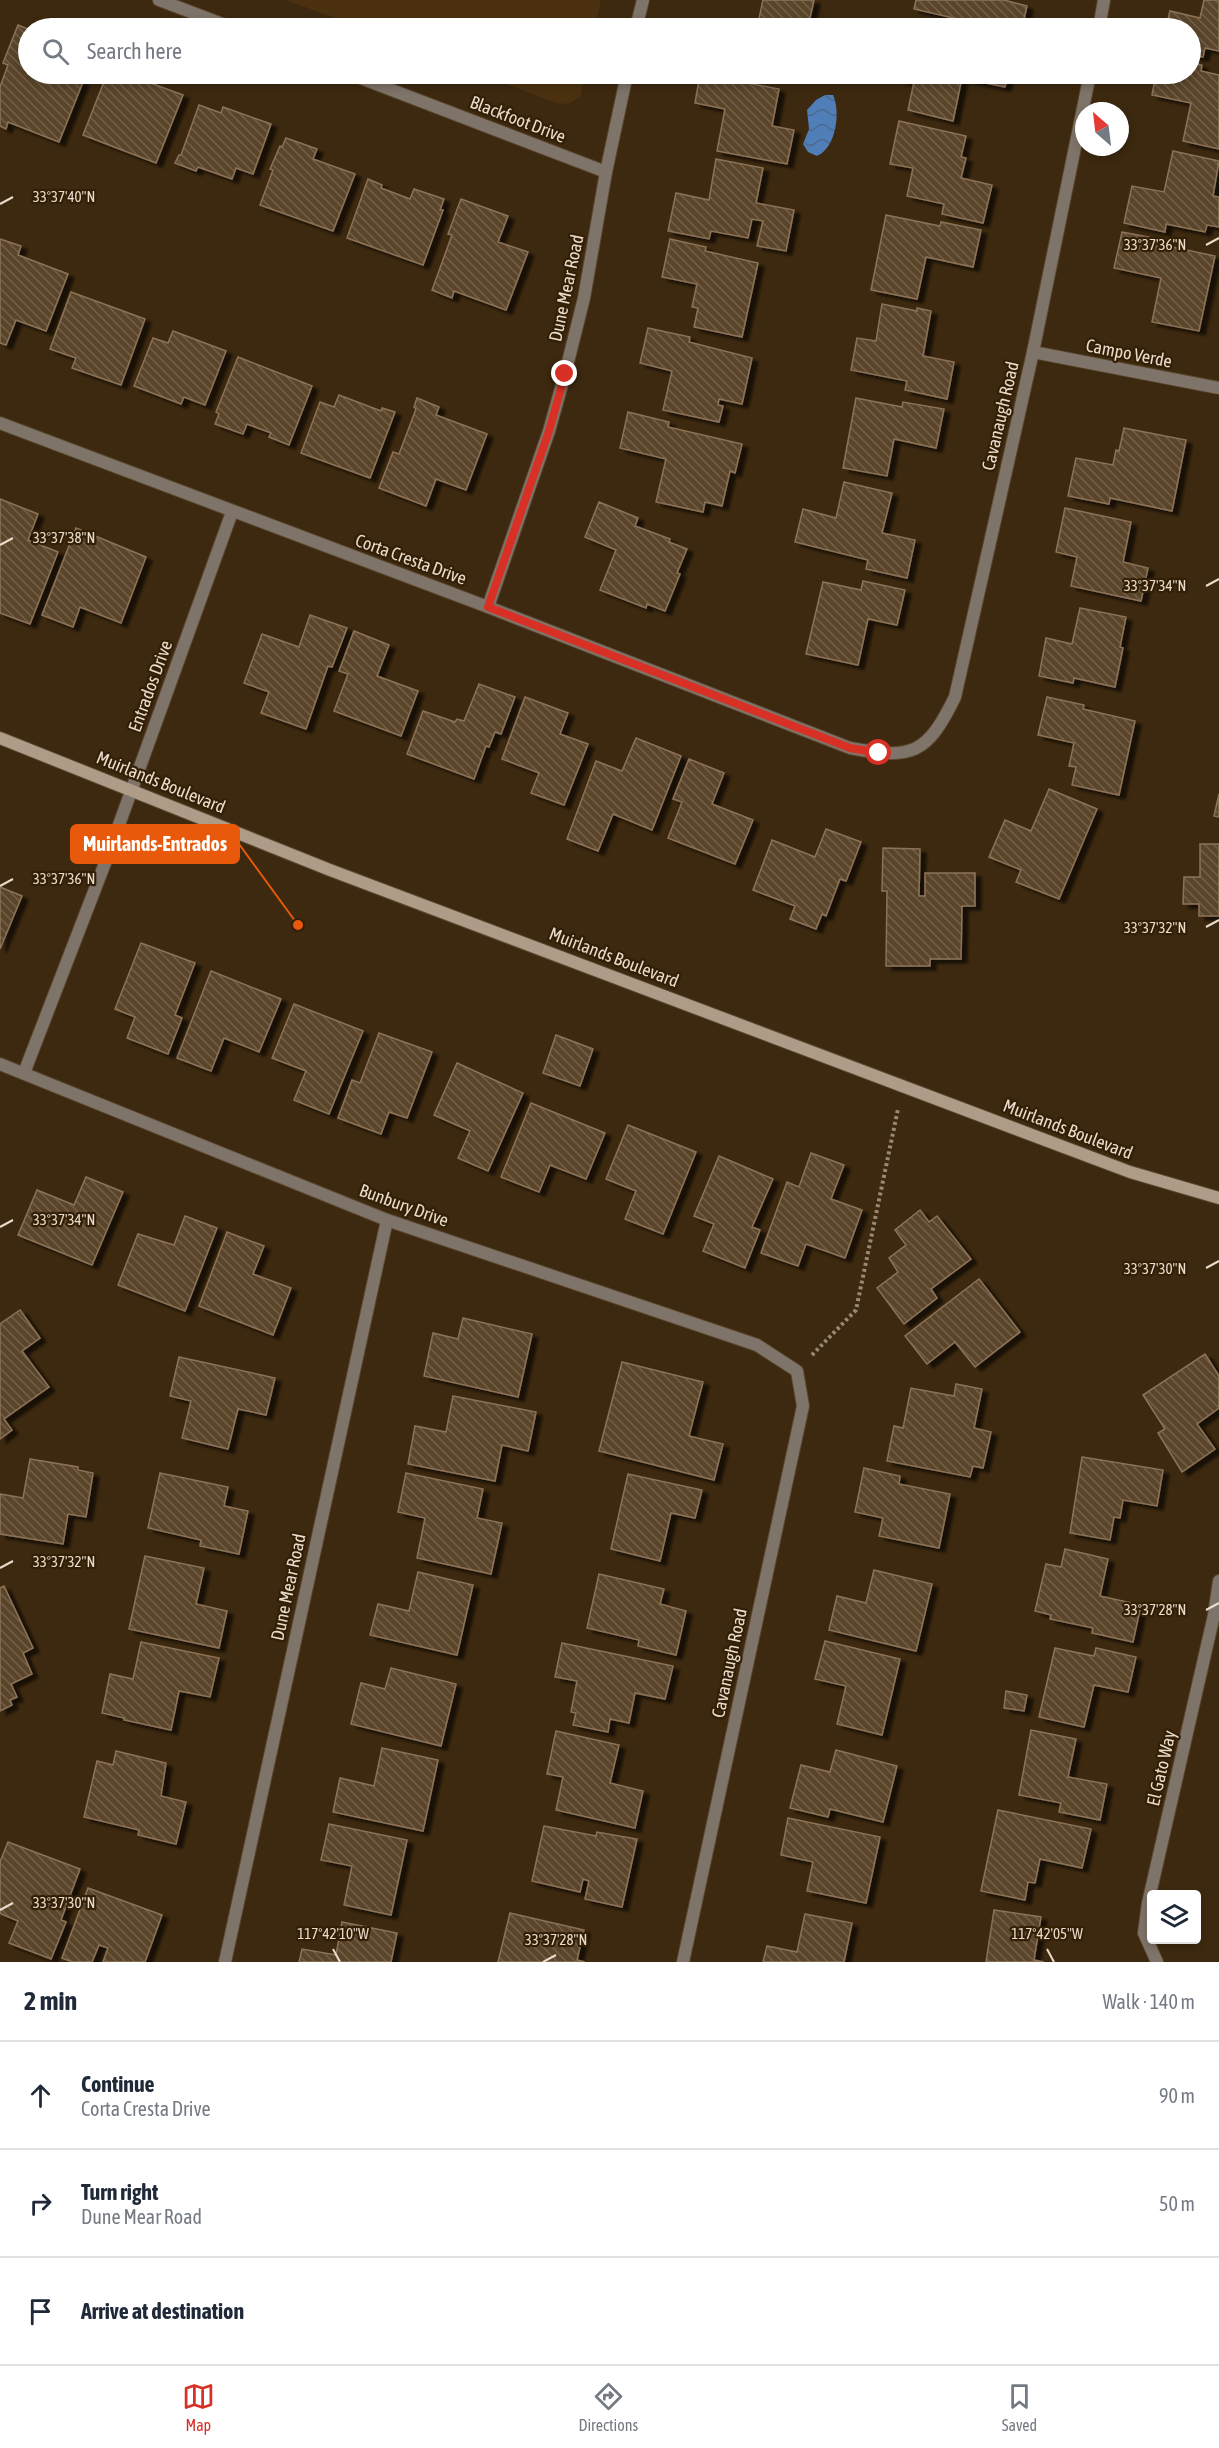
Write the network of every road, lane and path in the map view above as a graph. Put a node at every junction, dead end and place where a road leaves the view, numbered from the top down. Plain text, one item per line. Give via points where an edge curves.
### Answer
1 (159, 0) edge
2 (643, 0) edge
3 (1104, 0) edge
4 (207, 18) edge
5 (638, 18) edge
6 (1101, 18) edge
7 (376, 84) edge
8 (625, 84) edge
9 (1087, 84) edge
10 (606, 171) junction
11 (1033, 352) junction
12 (1219, 388) edge
13 (0, 423) edge
14 (232, 512) junction
15 (488, 607) junction
16 (0, 738) edge
17 (912, 750) joint
18 (131, 790) junction
19 (0, 1064) edge
20 (24, 1073) junction
21 (903, 1085) junction
22 (1219, 1198) edge
23 (387, 1220) junction
24 (797, 1371) junction
25 (1219, 1581) edge
26 (225, 1962) edge
27 (683, 1962) edge
28 (1157, 1962) edge

1 - 4 street
2 - 5 street
3 - 6 street
7 - 10 street, Blackfoot Drive
8 - 10 street, Dune Mear Road
9 - 11 street, Cavanaugh Road
10 - 15 street, Dune Mear Road via 584,298 565,374
11 - 12 street, Campo Verde
11 - 17 street, Cavanaugh Road via 956,697 939,729
13 - 14 street, Corta Cresta Drive
14 - 15 street, Corta Cresta Drive
14 - 18 street, Entrados Drive
15 - 17 street, Corta Cresta Drive via 850,748 896,754
16 - 18 main road, Muirlands Boulevard
18 - 20 street, Entrados Drive
18 - 21 main road, Muirlands Boulevard via 330,870
19 - 20 street, Bunbury Drive
20 - 23 street, Bunbury Drive
21 - 22 main road, Muirlands Boulevard via 1130,1172
21 - 24 path via 856,1310
23 - 24 street, Bunbury Drive via 757,1345
23 - 26 street, Dune Mear Road
24 - 27 street, Cavanaugh Road via 803,1406
25 - 28 street, El Gato Way via 1148,1903 1144,1933

